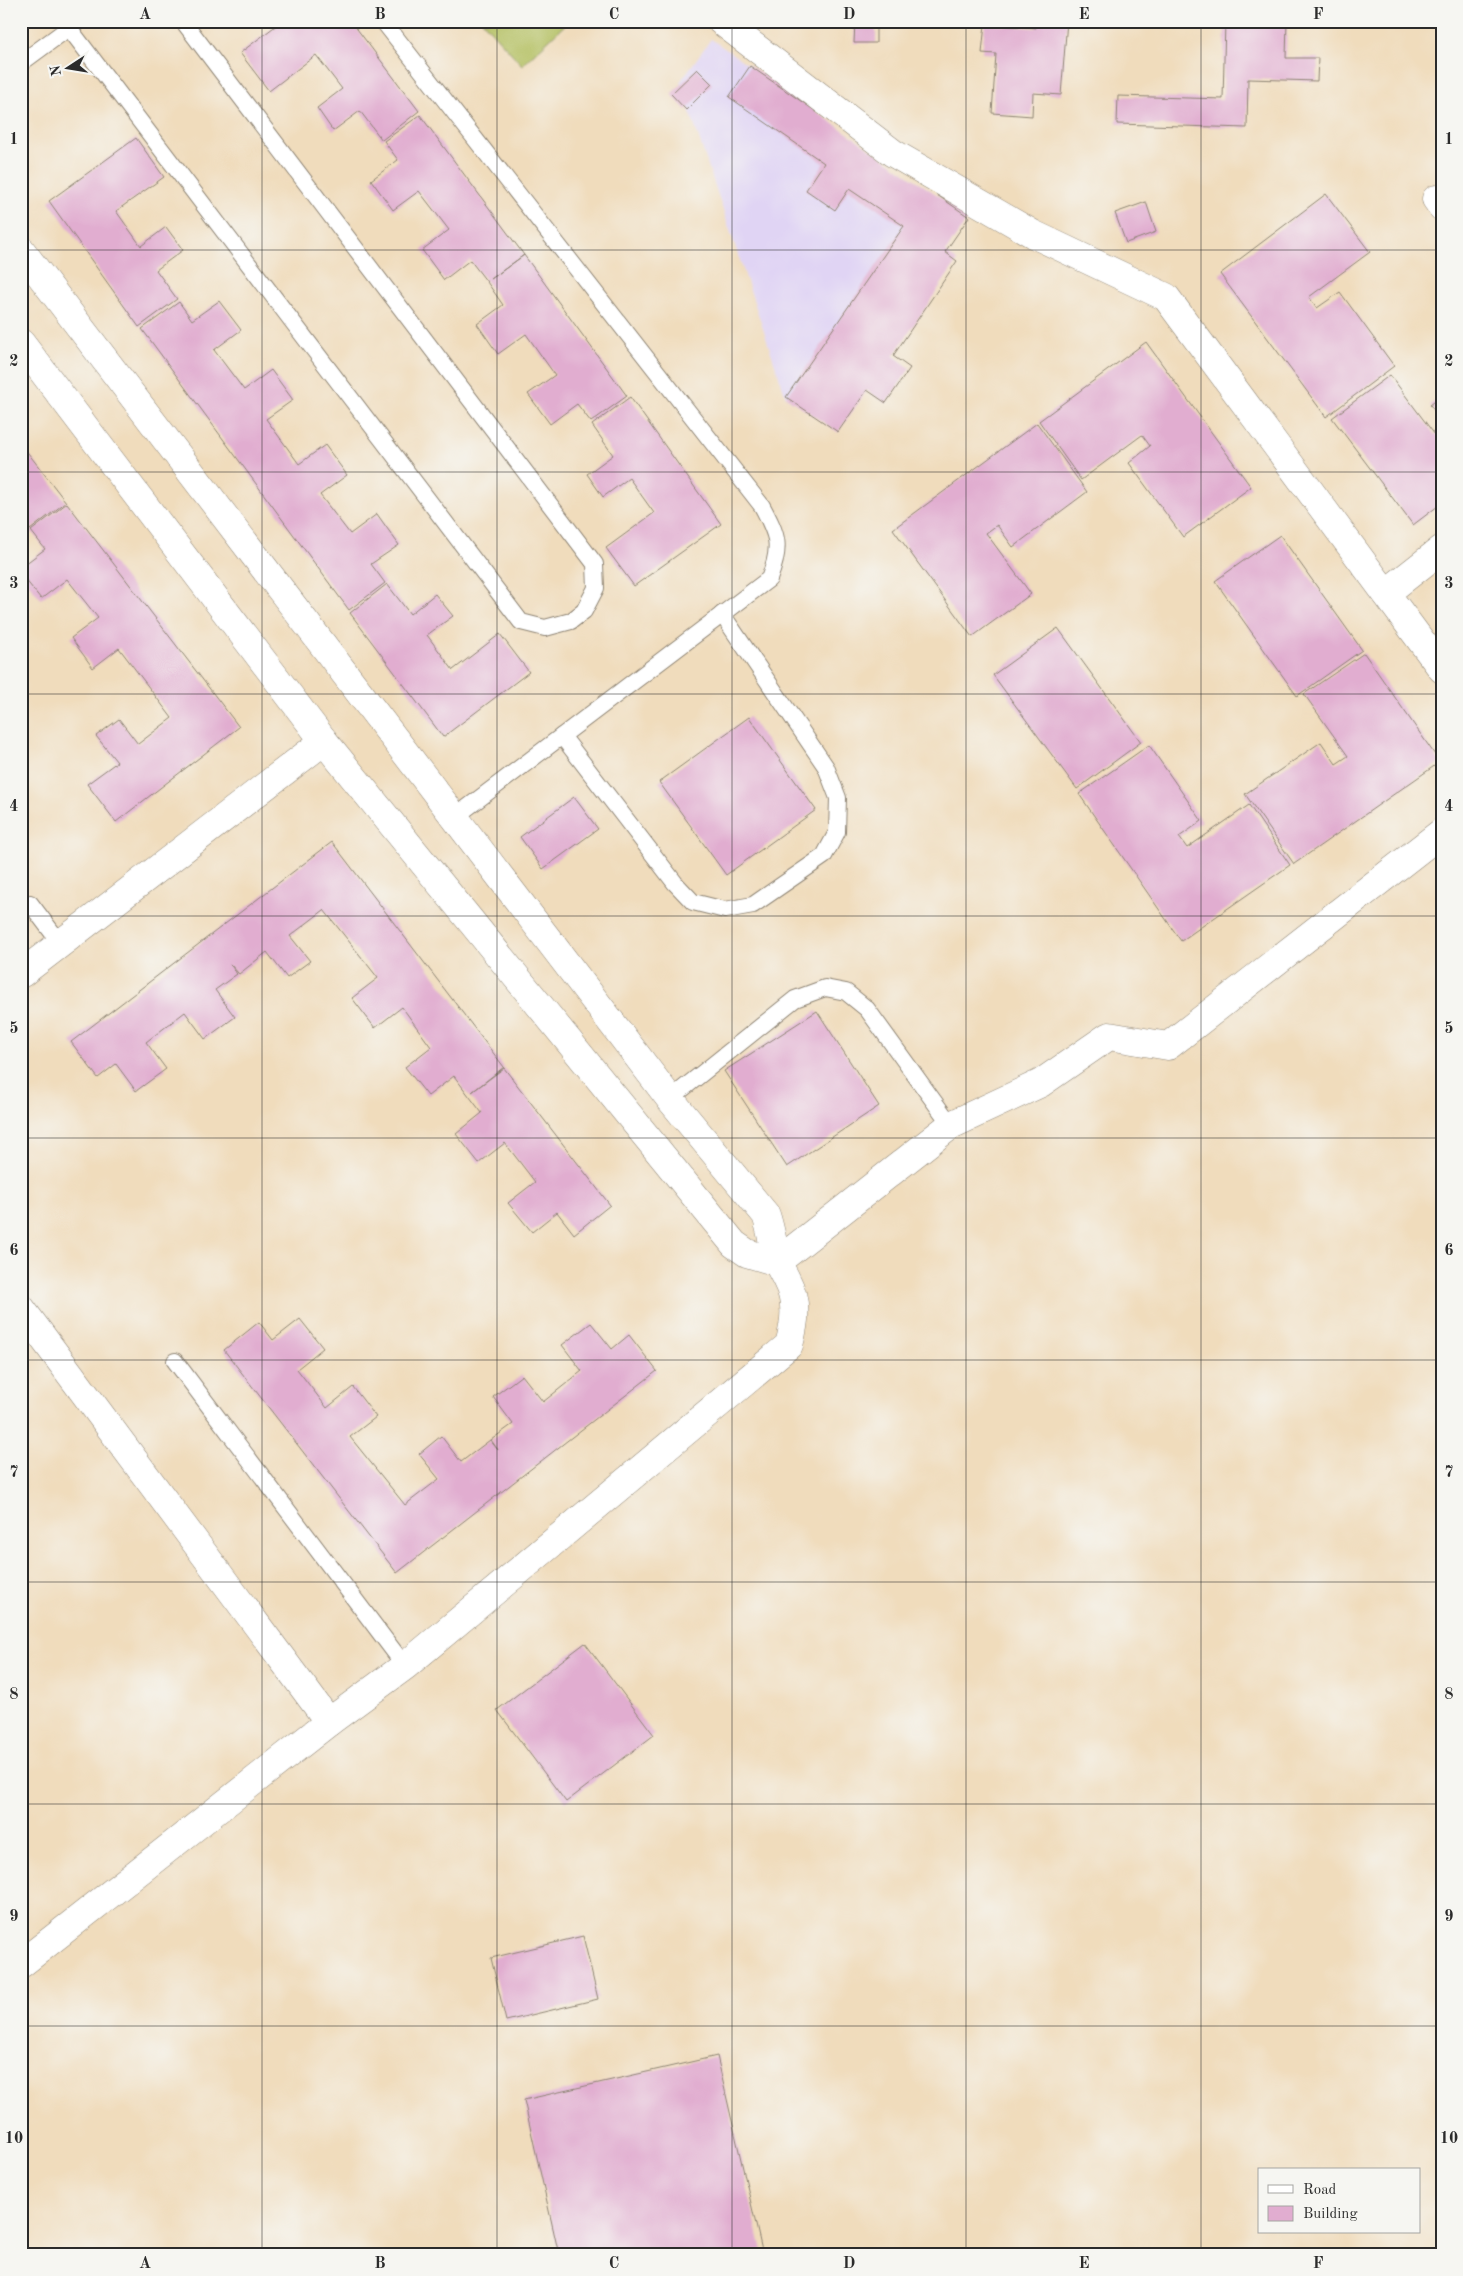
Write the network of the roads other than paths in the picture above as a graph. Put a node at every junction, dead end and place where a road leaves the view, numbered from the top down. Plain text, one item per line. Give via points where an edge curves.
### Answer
1 (183, 21) edge
2 (383, 21) edge
3 (721, 21) edge
4 (74, 24) edge
5 (21, 63) edge
6 (21, 250) edge
7 (21, 343) edge
8 (1442, 549) edge
9 (1386, 593) junction
10 (722, 614) junction
11 (1442, 669) edge
12 (562, 736) junction
13 (324, 741) junction
14 (455, 817) junction
15 (1442, 832) edge
16 (30, 903) dead end
17 (61, 944) junction
18 (21, 974) edge
19 (670, 1100) junction
20 (951, 1124) junction
21 (777, 1262) junction
22 (21, 1308) edge
23 (175, 1361) dead end
24 (405, 1666) junction
25 (330, 1722) junction
26 (21, 1964) edge

1 - 4 lane via 594,564 596,588 584,611 571,621 545,628 521,622
2 - 10 lane via 762,506 776,531 777,560 769,579
3 - 9 street via 893,153 1033,234 1166,297
4 - 5 lane
6 - 14 street
7 - 13 street
8 - 9 street
9 - 11 street
10 - 12 lane
10 - 12 lane via 826,766 838,798 837,832 824,856 753,905 725,910 693,902
12 - 14 lane
13 - 17 street
13 - 21 street via 734,1244 747,1253
14 - 19 street
15 - 20 street via 1168,1046 1109,1036 1041,1083
16 - 17 lane
17 - 18 street
19 - 20 lane via 795,999 825,988 846,992 867,1009
19 - 21 street via 766,1215
20 - 21 street
21 - 24 street via 789,1283 795,1304 794,1326 788,1345
22 - 25 street
23 - 24 lane
24 - 25 street
25 - 26 street

